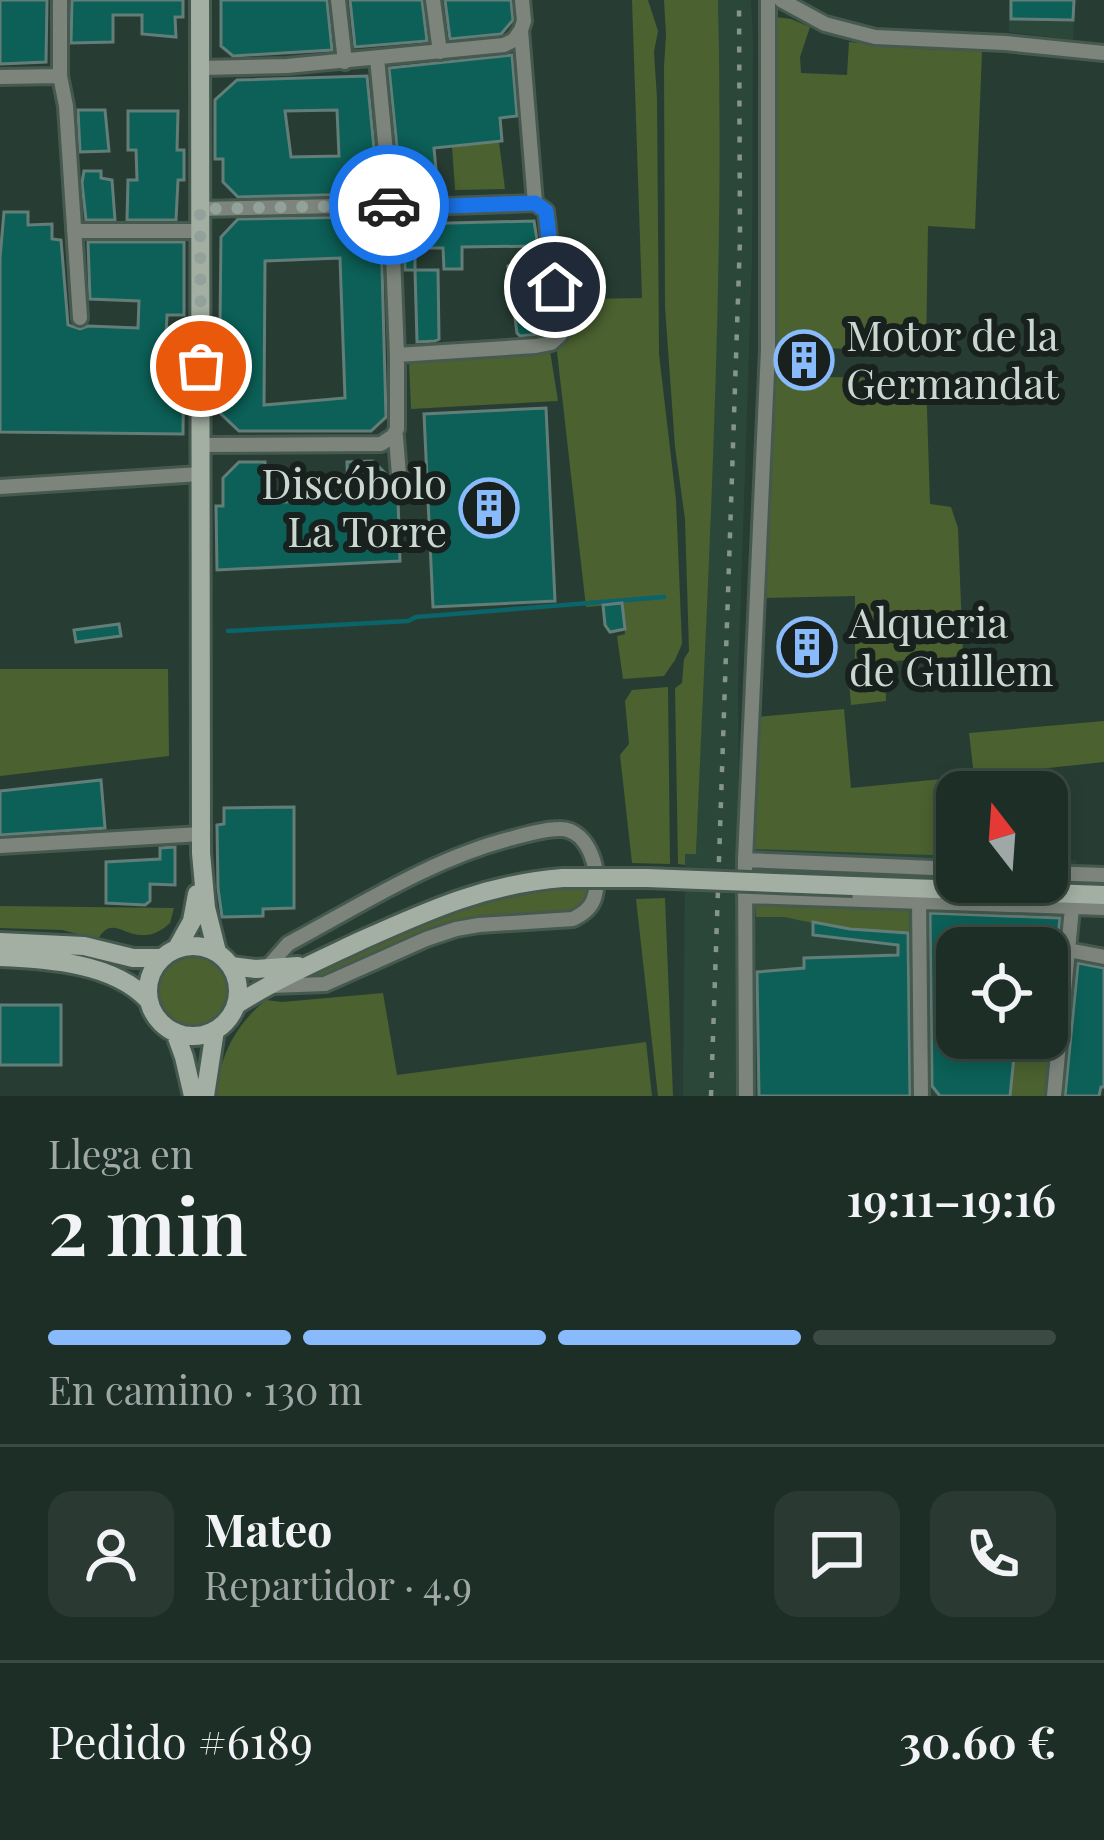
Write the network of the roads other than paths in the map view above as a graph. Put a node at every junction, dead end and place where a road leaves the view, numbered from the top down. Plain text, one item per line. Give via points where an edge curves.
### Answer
1 (60, 0) edge
2 (200, 0) edge
3 (338, 0) edge
4 (433, 0) edge
5 (526, 0) edge
6 (768, 0) edge
7 (781, 0) edge
8 (522, 26) junction
9 (440, 52) junction
10 (1104, 53) edge
11 (377, 58) junction
12 (345, 62) junction
13 (200, 68) junction
14 (60, 76) junction
15 (0, 77) edge
16 (535, 203) junction
17 (391, 205) junction
18 (200, 209) junction
19 (74, 231) junction
20 (200, 231) junction
21 (80, 318) dead end
22 (397, 355) junction
23 (393, 436) junction
24 (201, 445) junction
25 (200, 473) junction
26 (0, 487) edge
27 (400, 488) dead end
28 (201, 844) junction
29 (0, 846) edge
30 (746, 860) junction
31 (936, 868) edge
32 (1068, 874) edge
33 (1104, 875) edge
34 (1104, 895) edge
35 (745, 896) junction
36 (919, 902) junction
37 (1072, 908) junction
38 (1104, 908) edge
39 (0, 932) edge
40 (0, 942) edge
41 (1068, 942) edge
42 (84, 946) junction
43 (1068, 950) edge
44 (169, 953) junction
45 (0, 957) edge
46 (1104, 957) edge
47 (224, 959) junction
48 (267, 977) junction
49 (148, 1000) junction
50 (236, 1005) junction
51 (215, 1030) junction
52 (175, 1032) junction
53 (1057, 1059) edge
54 (193, 1096) edge
55 (205, 1096) edge
56 (746, 1096) edge
57 (921, 1096) edge
58 (1054, 1096) edge

1 - 14 street
2 - 13 main road
3 - 12 street
4 - 9 street
5 - 8 street
6 - 30 street via 768,350
7 - 10 street via 825,24 875,37
8 - 9 street via 504,45
8 - 16 street
9 - 11 street
11 - 12 street
11 - 17 street
12 - 13 street
13 - 18 main road
14 - 15 street
14 - 19 street
16 - 17 street
16 - 22 street via 546,211 560,335 536,346
17 - 18 street
17 - 22 street
18 - 20 main road
19 - 20 street
19 - 21 street
20 - 24 main road
22 - 23 street
23 - 24 street via 371,445
23 - 27 street
24 - 25 main road
25 - 26 street
25 - 28 main road
28 - 29 street
28 - 44 main road via 192,921
28 - 47 main road via 206,908
30 - 31 street
30 - 35 street
32 - 33 street
34 - 48 main road, bridge via 532,880 470,894
35 - 36 street
35 - 56 street
36 - 37 street
36 - 57 street
37 - 38 street
37 - 41 street
39 - 42 main road
40 - 42 main road
42 - 44 main road via 134,958
43 - 46 street
44 - 47 main road via 191,945
44 - 49 main road via 152,971
45 - 49 main road via 88,969
47 - 48 main road
47 - 50 main road via 236,978
48 - 48 street via 325,985 456,929 573,919 595,896 590,850 578,833 560,828 464,852 288,944
48 - 50 main road
49 - 52 main road
50 - 51 main road
51 - 52 main road
51 - 55 main road
52 - 54 main road
53 - 58 street

